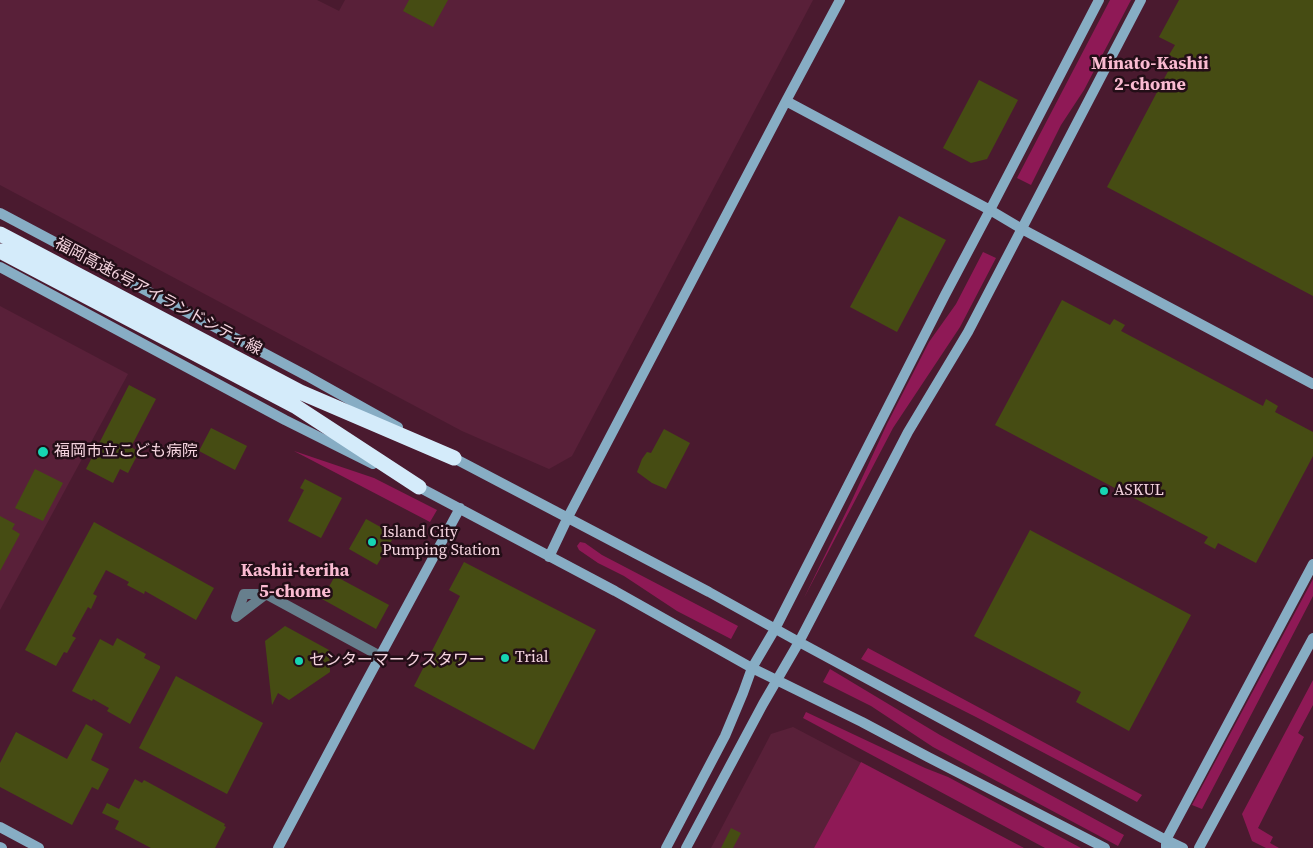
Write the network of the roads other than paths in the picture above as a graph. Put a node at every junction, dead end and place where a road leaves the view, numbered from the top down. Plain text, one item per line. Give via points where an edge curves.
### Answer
1 (840, 0) edge
2 (1099, 0) edge
3 (1141, 0) edge
4 (786, 101) junction
5 (990, 210) junction
6 (0, 213) edge
7 (1022, 229) junction
8 (0, 234) edge
9 (0, 251) edge
10 (0, 267) edge
11 (119, 305) junction
12 (1313, 384) edge
13 (298, 399) junction
14 (454, 458) junction
15 (418, 487) junction
16 (460, 508) junction
17 (568, 517) junction
18 (549, 557) junction
19 (1313, 564) edge
20 (266, 594) dead end
21 (775, 628) junction
22 (1313, 638) edge
23 (798, 642) junction
24 (380, 656) junction
25 (752, 668) junction
26 (777, 681) junction
27 (0, 827) edge
28 (1166, 844) edge
29 (39, 848) edge
30 (278, 848) edge
31 (666, 848) edge
32 (686, 848) edge
33 (1106, 848) edge
34 (1183, 848) edge
35 (1199, 848) edge

1 - 4 street
2 - 5 street
3 - 7 street
4 - 5 street
4 - 17 street
5 - 7 street
5 - 21 street
6 - 14 street
7 - 12 street
7 - 23 street via 968,332 908,432
8 - 11 highway, 福岡高速6号アイランドシティ線
9 - 11 highway, 福岡高速6号アイランドシティ線
10 - 15 street via 285,420
11 - 13 highway, 福岡高速6号アイランドシティ線
13 - 14 highway
13 - 15 highway
14 - 17 street
15 - 16 street
16 - 18 street
16 - 24 street
17 - 18 street
17 - 21 street
18 - 25 street
19 - 28 street
20 - 24 street
21 - 23 street
21 - 25 street
22 - 35 street
23 - 26 street
23 - 28 street
24 - 30 street
25 - 26 street
25 - 31 street via 725,736
26 - 32 street
26 - 33 street
27 - 29 street
28 - 34 street

